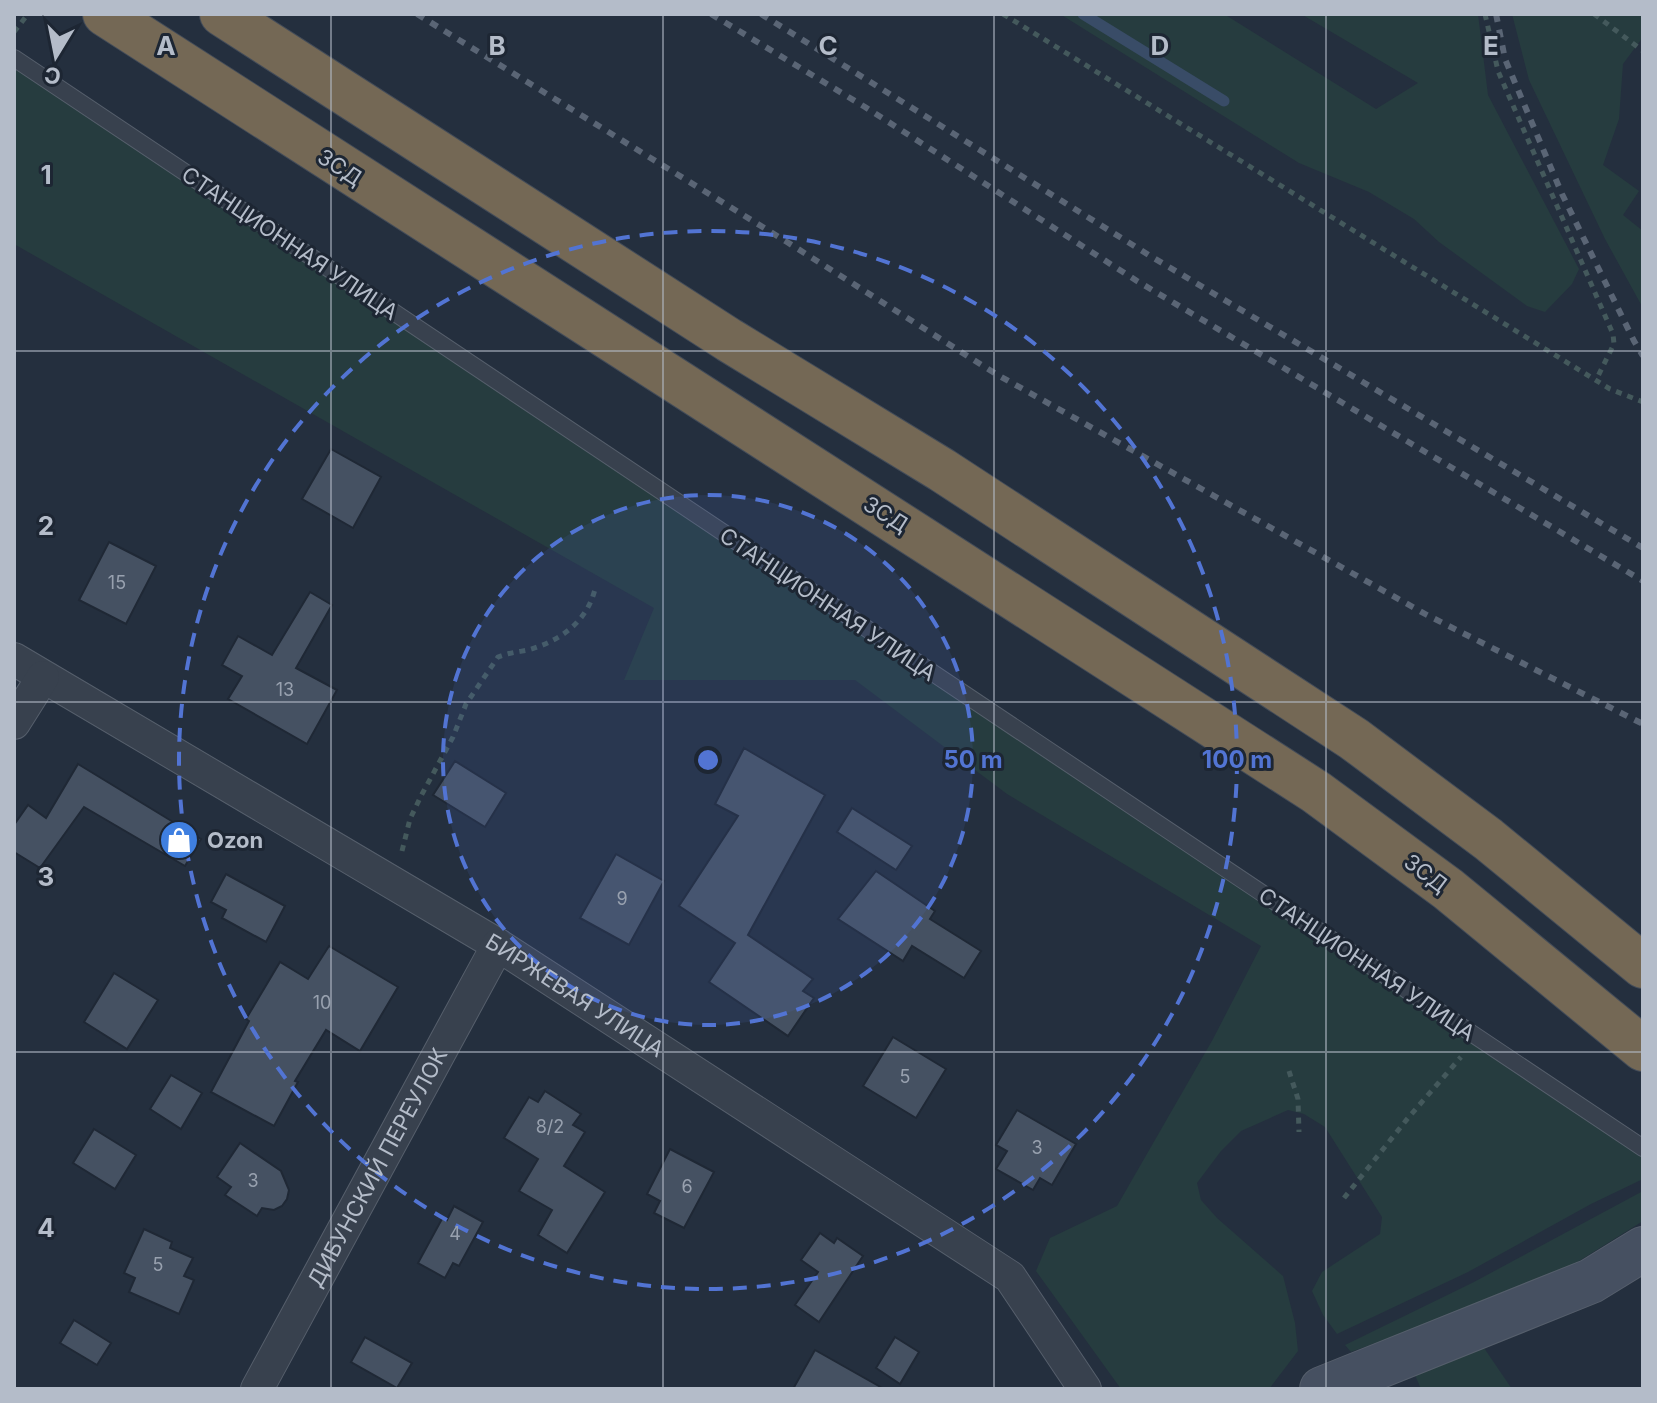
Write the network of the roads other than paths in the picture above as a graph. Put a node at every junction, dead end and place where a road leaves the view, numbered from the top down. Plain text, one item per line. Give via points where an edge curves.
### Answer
1 (105, 14) edge
2 (222, 14) edge
3 (14, 58) edge
4 (14, 659) edge
5 (43, 677) junction
6 (14, 723) edge
7 (498, 945) junction
8 (1643, 966) edge
9 (1643, 1049) edge
10 (1643, 1148) edge
11 (1643, 1249) edge
12 (257, 1389) edge
13 (1085, 1389) edge
14 (1322, 1389) edge

1 - 9 highway, ЗСД via 1316,792 1448,889
2 - 8 highway via 729,340 942,470 1354,739 1488,839
3 - 10 lane, СТАНЦИОННАЯ УЛИЦА
4 - 5 street, БИРЖЕВАЯ УЛИЦА
5 - 6 street
5 - 7 street, БИРЖЕВАЯ УЛИЦА
7 - 12 street, ДИБУНСКИЙ ПЕРЕУЛОК
7 - 13 street, БИРЖЕВАЯ УЛИЦА via 1010,1277
11 - 14 street via 1591,1281

